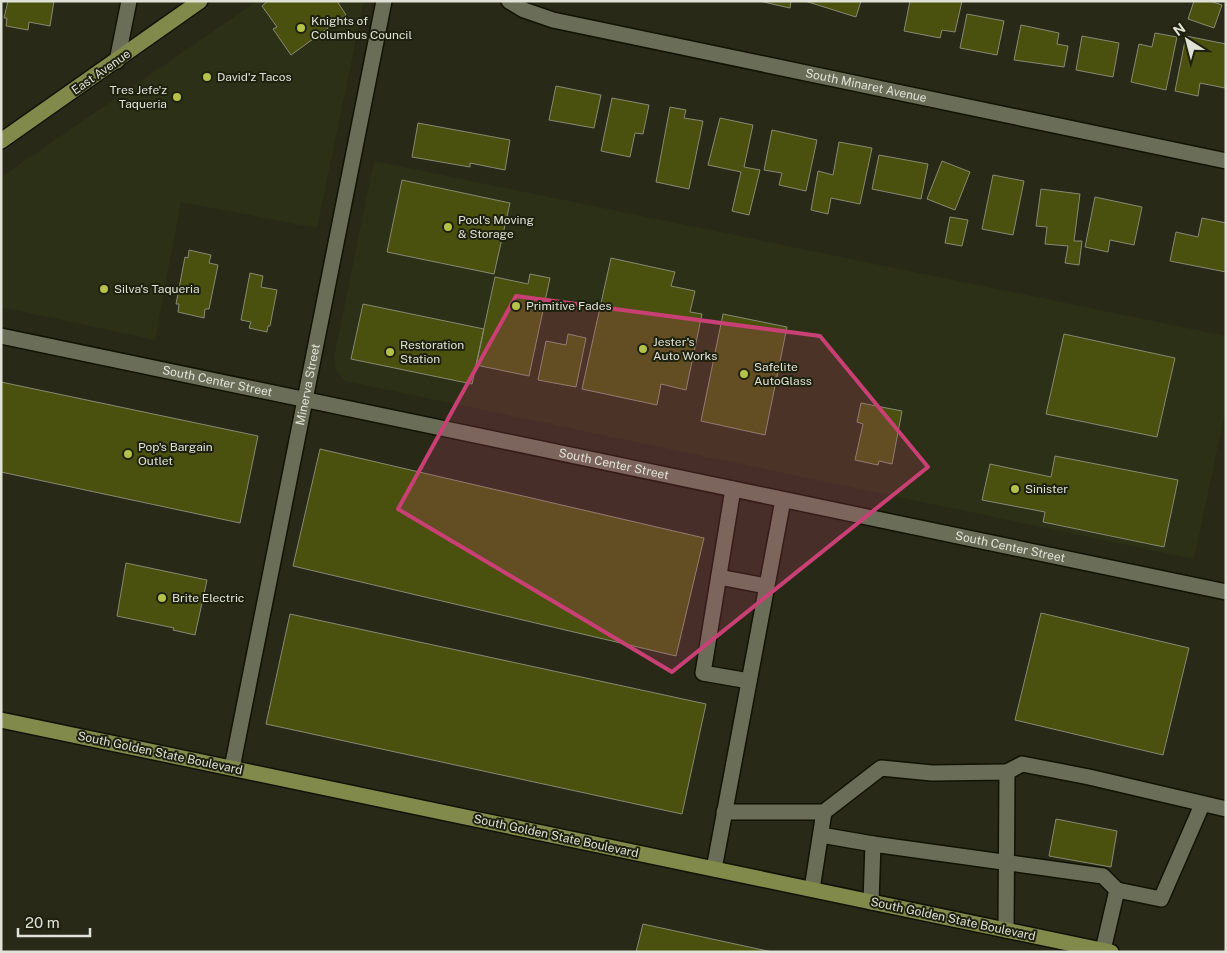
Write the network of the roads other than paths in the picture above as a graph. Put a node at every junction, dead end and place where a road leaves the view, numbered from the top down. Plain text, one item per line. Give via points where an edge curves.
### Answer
1 (129, 1) edge
2 (200, 1) edge
3 (384, 1) edge
4 (511, 2) edge
5 (117, 61) junction
6 (1, 141) edge
7 (1226, 161) edge
8 (1, 336) edge
9 (305, 400) junction
10 (733, 489) junction
11 (782, 500) junction
12 (719, 576) junction
13 (766, 586) junction
14 (1226, 592) edge
15 (749, 681) junction
16 (1, 720) edge
17 (232, 768) junction
18 (1007, 772) junction
19 (1202, 805) junction
20 (1226, 810) edge
21 (724, 812) junction
22 (824, 812) junction
23 (821, 835) junction
24 (873, 844) junction
25 (1007, 864) junction
26 (714, 869) junction
27 (812, 889) junction
28 (1117, 890) junction
29 (871, 902) junction
30 (1006, 930) junction
31 (1107, 951) edge

1 - 5 street
2 - 5 main road, East Avenue
3 - 9 street, Minerva Street
4 - 7 street, South Minaret Avenue via 553,20
5 - 6 main road, East Avenue
8 - 9 street, South Center Street
9 - 10 street, South Center Street
9 - 17 street, Minerva Street
10 - 11 street, South Center Street
10 - 12 street
11 - 13 street
11 - 14 street, South Center Street
12 - 13 street
12 - 15 street via 703,673
13 - 15 street
15 - 21 street
16 - 17 main road, South Golden State Boulevard
17 - 26 main road, South Golden State Boulevard
18 - 19 street via 1022,764
18 - 22 street via 932,774 881,768
18 - 25 street
19 - 20 street
19 - 28 street via 1161,899
21 - 22 street
21 - 26 street
22 - 23 street
23 - 24 street
23 - 27 street
24 - 25 street
24 - 29 street
25 - 28 street via 1103,876
25 - 30 street
26 - 27 main road, South Golden State Boulevard
27 - 29 main road, South Golden State Boulevard
28 - 31 street
29 - 30 main road, South Golden State Boulevard
30 - 31 main road, South Golden State Boulevard

